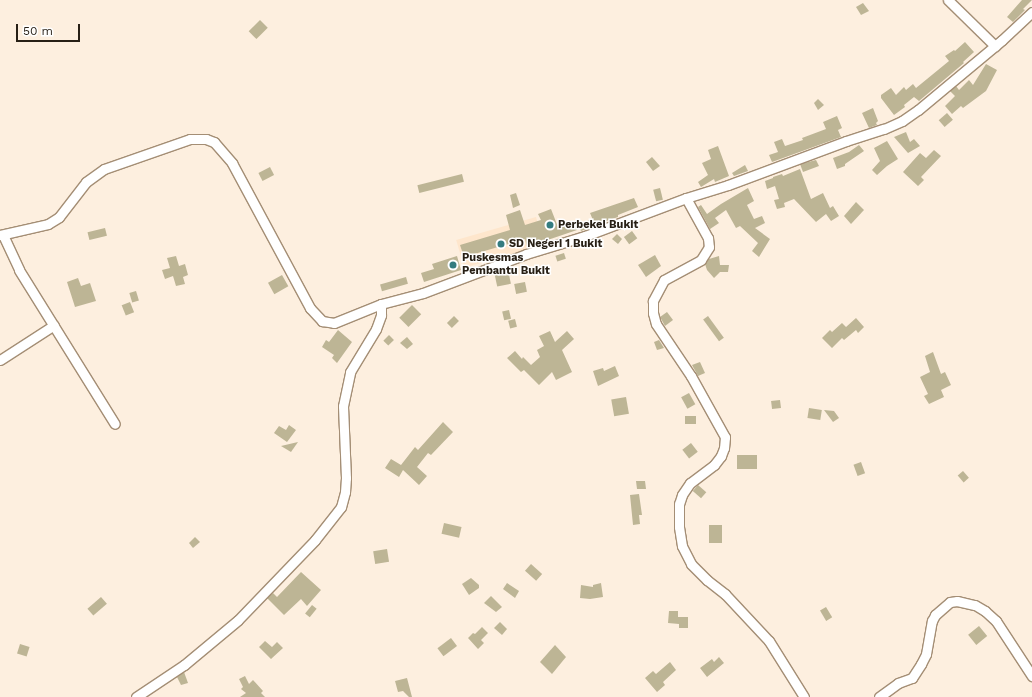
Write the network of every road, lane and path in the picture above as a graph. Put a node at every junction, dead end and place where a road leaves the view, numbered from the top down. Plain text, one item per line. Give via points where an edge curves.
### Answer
1 (948, 0) edge
2 (1032, 12) edge
3 (994, 46) junction
4 (686, 198) junction
5 (2, 235) edge
6 (381, 304) junction
7 (54, 325) junction
8 (0, 360) edge
9 (115, 424) dead end
10 (1032, 676) edge
11 (136, 697) edge
12 (804, 697) edge
13 (879, 697) edge

1 - 3 street
2 - 3 street
3 - 4 street via 902,121
4 - 6 street via 423,292
4 - 12 street via 708,238 709,247 701,260 664,280 653,300 653,314 656,324 691,376 725,437 721,456 714,465 690,483 682,495 679,504 679,527 682,546 691,564 725,594 769,641
5 - 6 street via 48,224 59,217 86,182 104,170 190,139 206,139 214,142 232,163 317,318 328,323 334,322
5 - 7 street via 19,270
6 - 11 street via 381,315 376,329 350,372 343,406 346,478 341,507 315,540 238,620 184,665
7 - 8 street
7 - 9 street
10 - 13 street via 996,621 975,605 957,601 950,602 932,621 926,654 912,678 898,683

